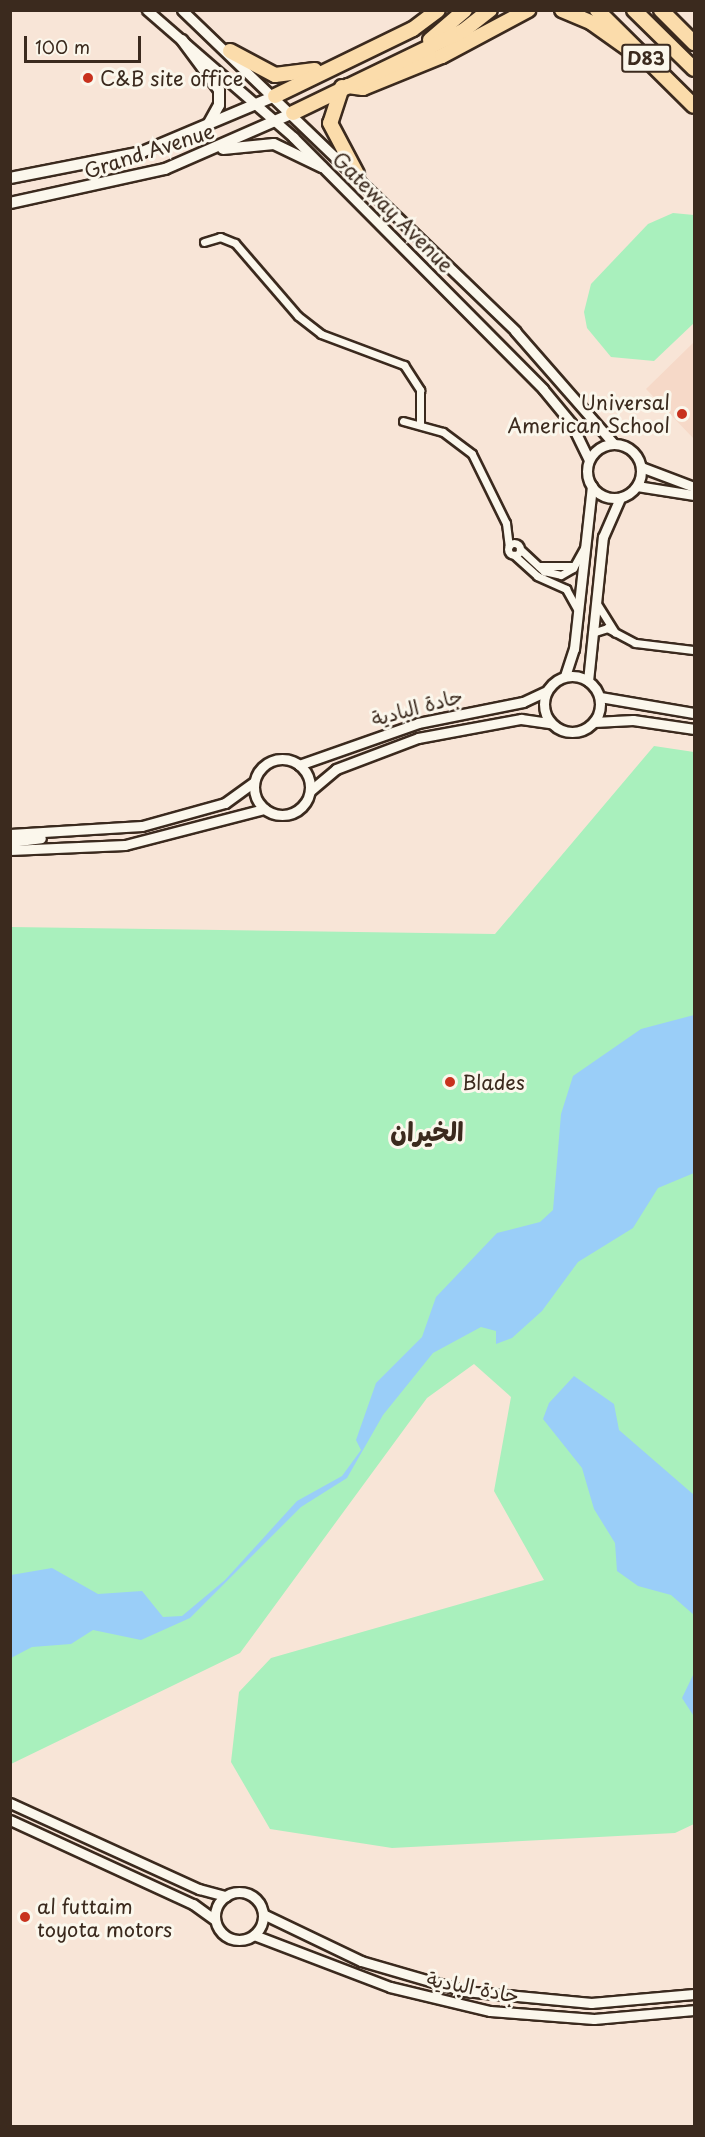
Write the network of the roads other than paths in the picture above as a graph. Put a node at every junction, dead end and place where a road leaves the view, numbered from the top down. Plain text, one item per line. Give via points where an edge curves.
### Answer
1 (147, 10) edge
2 (182, 10) edge
3 (438, 10) edge
4 (465, 10) edge
5 (490, 10) edge
6 (528, 10) edge
7 (562, 10) edge
8 (597, 10) edge
9 (634, 10) edge
10 (661, 10) edge
11 (182, 40) junction
12 (694, 43) edge
13 (230, 51) junction
14 (408, 56) junction
15 (649, 60) junction
16 (338, 66) junction
17 (694, 69) edge
18 (344, 86) junction
19 (275, 96) junction
20 (257, 104) junction
21 (694, 106) edge
22 (293, 113) junction
23 (276, 121) junction
24 (205, 129) junction
25 (219, 149) junction
26 (322, 166) junction
27 (357, 174) junction
28 (10, 178) edge
29 (10, 203) edge
30 (204, 242) dead end
31 (403, 421) dead end
32 (420, 424) junction
33 (614, 444) junction
34 (589, 460) junction
35 (641, 467) junction
36 (592, 486) junction
37 (637, 486) junction
38 (694, 487) edge
39 (694, 495) edge
40 (620, 498) junction
41 (506, 523) junction
42 (587, 543) junction
43 (517, 549) junction
44 (596, 601) junction
45 (578, 613) junction
46 (615, 632) junction
47 (592, 633) junction
48 (694, 650) edge
49 (566, 676) junction
50 (588, 681) junction
51 (547, 692) junction
52 (600, 697) junction
53 (694, 713) edge
54 (594, 722) junction
55 (551, 723) junction
56 (694, 729) edge
57 (299, 765) junction
58 (254, 782) junction
59 (310, 791) junction
60 (264, 809) junction
61 (10, 834) edge
62 (45, 836) junction
63 (10, 842) edge
64 (10, 850) edge
65 (10, 1803) edge
66 (10, 1820) edge
67 (226, 1896) junction
68 (263, 1914) junction
69 (215, 1920) junction
70 (254, 1935) junction
71 (694, 1994) edge
72 (694, 2010) edge

1 - 11 street, Gateway Avenue
2 - 13 street, Gateway Avenue
3 - 16 highway via 413,30
4 - 14 highway
5 - 14 highway via 463,31
6 - 18 highway via 442,56 363,88
7 - 15 highway via 584,18
8 - 15 highway, D83
9 - 17 highway, D83
10 - 12 highway, D83
11 - 20 street, Gateway Avenue
11 - 24 main road via 219,90 219,105
13 - 16 highway via 281,76
13 - 19 street, Gateway Avenue
14 - 18 highway
15 - 21 highway, D83
16 - 19 highway
18 - 22 highway
18 - 27 highway via 330,123
19 - 20 main road, Grand Avenue
19 - 22 street, Gateway Avenue
20 - 23 street, Gateway Avenue
20 - 24 main road, Grand Avenue
22 - 23 main road, Grand Avenue
22 - 27 street, Gateway Avenue
23 - 25 main road, Grand Avenue
23 - 26 street, Gateway Avenue
24 - 28 main road, Grand Avenue via 104,163
25 - 26 main road via 274,144
25 - 29 main road, Grand Avenue via 110,184
26 - 34 street, Gateway Avenue via 551,397
27 - 33 street, Gateway Avenue via 562,380
30 - 32 street via 220,237 235,243 298,316 321,334 404,365 420,390
31 - 32 street
32 - 41 street via 450,436 472,454
33 - 34 street via 599,449
33 - 35 street via 634,453
34 - 36 street
35 - 37 street
35 - 38 street
36 - 40 street via 607,497
36 - 42 street
37 - 39 street
37 - 40 street
40 - 44 street via 605,528
41 - 43 street
41 - 43 street via 509,546
42 - 43 street via 575,564 557,576
42 - 45 street
43 - 45 street via 537,576 566,589
44 - 46 street
44 - 47 street
45 - 49 street
46 - 47 street via 605,627
46 - 48 street via 634,643
47 - 50 street
49 - 50 street
49 - 51 street
50 - 52 street
51 - 55 street via 545,711
51 - 57 street, جادة البادية via 523,702 404,727
52 - 53 street
52 - 54 street
54 - 55 street via 575,732
54 - 56 street via 627,719
55 - 59 street, جادة البادية via 521,718 418,738 336,769
57 - 58 street via 273,761
57 - 59 street
58 - 60 street
58 - 62 street via 229,801 161,822
59 - 60 street via 302,807 291,814
60 - 64 street via 125,845
61 - 62 street
62 - 63 street
65 - 67 street via 199,1889
66 - 69 street via 193,1904
67 - 68 street via 248,1894
67 - 69 street via 217,1906
68 - 70 street
68 - 71 street, جادة البادية via 361,1960 464,1990 591,2003
69 - 70 street via 234,1940
70 - 72 street, جادة البادية via 390,1988 490,2011 594,2019

